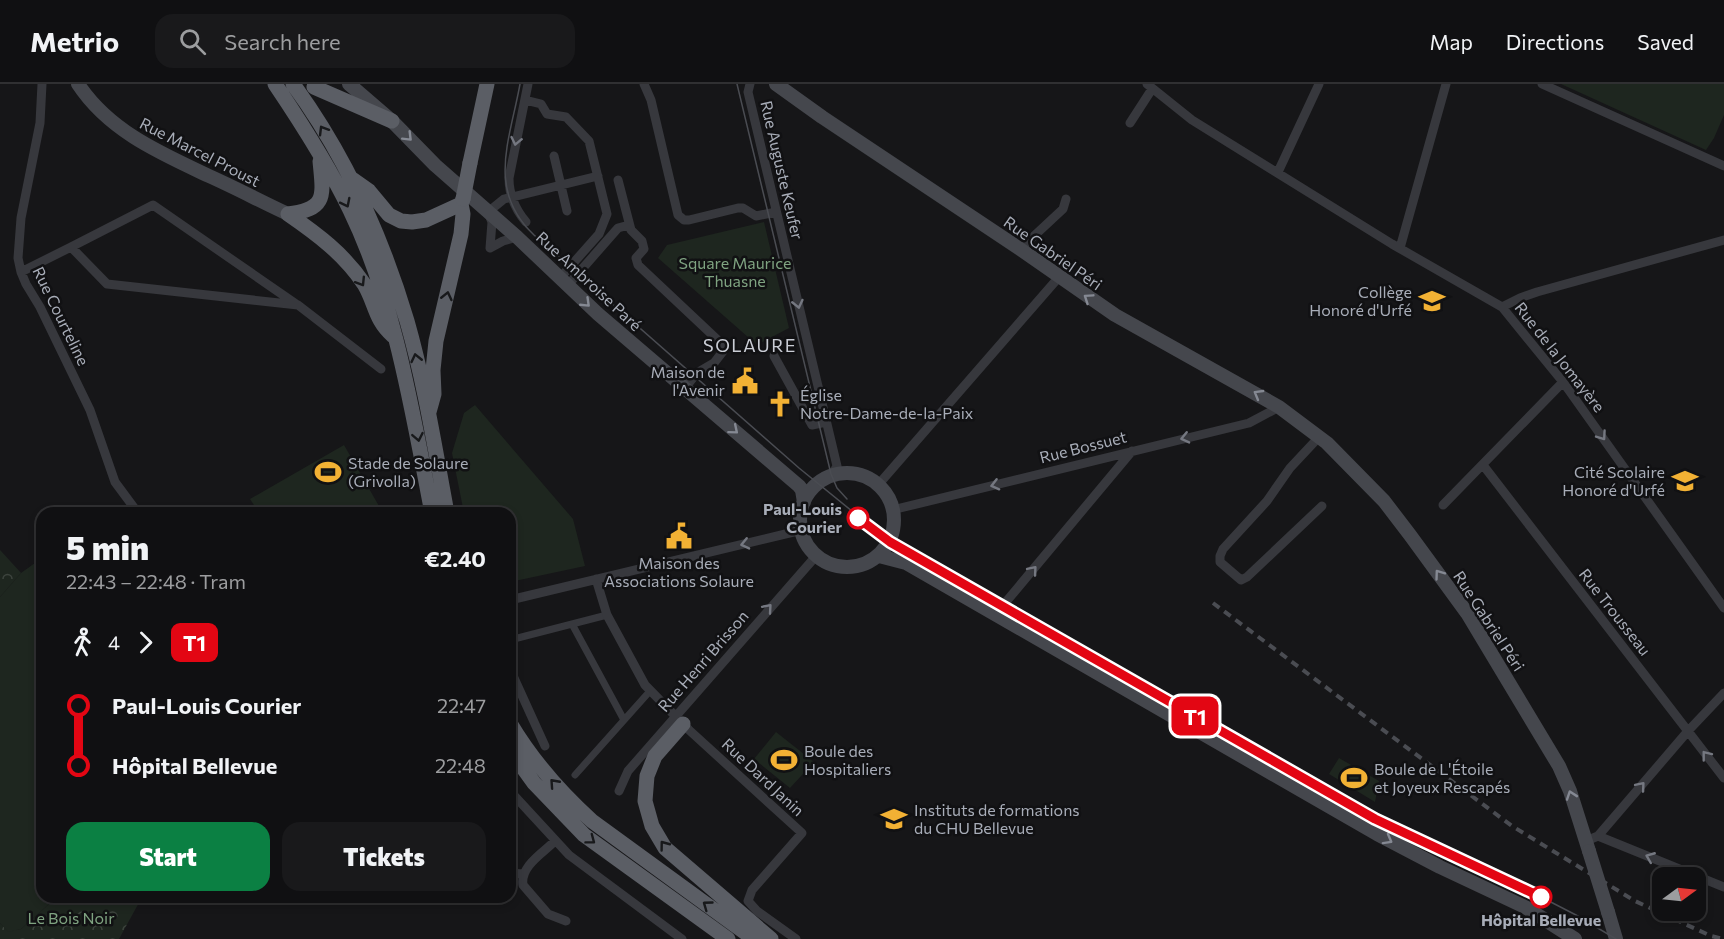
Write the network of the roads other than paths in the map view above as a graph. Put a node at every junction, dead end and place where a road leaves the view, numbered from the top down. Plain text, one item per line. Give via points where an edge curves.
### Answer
1 (42, 84) edge
2 (78, 84) edge
3 (275, 84) edge
4 (293, 84) edge
5 (349, 84) edge
6 (487, 84) edge
7 (528, 84) edge
8 (644, 84) edge
9 (750, 84) edge
10 (776, 84) edge
11 (1319, 84) edge
12 (1446, 84) edge
13 (1542, 84) edge
14 (1149, 86) edge
15 (314, 87) dead end
16 (525, 100) junction
17 (392, 121) junction
18 (1130, 123) dead end
19 (319, 152) junction
20 (554, 156) dead end
21 (1724, 166) edge
22 (1278, 172) junction
23 (598, 176) junction
24 (350, 178) junction
25 (618, 180) dead end
26 (561, 186) junction
27 (512, 198) junction
28 (1066, 199) dead end
29 (462, 202) junction
30 (567, 211) dead end
31 (488, 212) junction
32 (776, 212) junction
33 (288, 214) junction
34 (526, 222) dead end
35 (629, 225) junction
36 (517, 237) junction
37 (1724, 240) edge
38 (71, 247) junction
39 (1400, 248) junction
40 (1020, 249) junction
41 (21, 272) junction
42 (1059, 278) junction
43 (564, 282) junction
44 (298, 305) junction
45 (1502, 307) junction
46 (396, 339) junction
47 (774, 356) dead end
48 (381, 369) dead end
49 (1563, 382) junction
50 (685, 388) junction
51 (1279, 407) junction
52 (428, 415) junction
53 (826, 422) junction
54 (1319, 437) junction
55 (1133, 450) junction
56 (1483, 465) junction
57 (833, 473) junction
58 (878, 484) junction
59 (804, 502) junction
60 (1443, 505) dead end
61 (1322, 506) dead end
62 (134, 507) edge
63 (431, 507) edge
64 (446, 507) edge
65 (892, 510) junction
66 (802, 530) junction
67 (816, 556) junction
68 (879, 556) junction
69 (596, 579) junction
70 (516, 599) edge
71 (1724, 608) edge
72 (607, 615) junction
73 (995, 615) junction
74 (572, 624) junction
75 (516, 638) edge
76 (516, 682) edge
77 (650, 691) junction
78 (1724, 693) edge
79 (624, 720) junction
80 (679, 720) junction
81 (516, 731) edge
82 (1688, 731) junction
83 (545, 746) dead end
84 (516, 758) edge
85 (573, 777) dead end
86 (1724, 778) edge
87 (619, 791) dead end
88 (516, 798) edge
89 (555, 841) junction
90 (1591, 843) junction
91 (526, 868) junction
92 (541, 868) dead end
93 (516, 871) edge
94 (1724, 886) edge
95 (540, 906) junction
96 (540, 917) dead end
97 (566, 921) dead end
98 (682, 939) edge
99 (728, 939) edge
100 (754, 939) edge
101 (771, 939) edge
102 (796, 939) edge
103 (1575, 939) edge
104 (1616, 939) edge

1 - 41 street, Rue Courteline via 40,123 21,218
2 - 33 main road, Rue Marcel Proust via 97,108 132,137
3 - 19 highway
24 -> 4 highway
5 - 17 main road, Rue Ambroise Paré
6 - 29 highway, bridge
7 - 16 street
8 - 32 street via 678,215 689,220 738,208 756,216
9 - 32 street, Rue Auguste Keufer via 748,92
10 - 40 main road, Rue Gabriel Péri
11 - 22 street
12 - 39 street
13 - 21 street
14 - 18 street
14 - 22 street, Rue de la Jomayère via 1192,120
15 - 17 highway
16 - 23 street via 541,104 547,114 566,117 589,141
16 -> 27 street via 510,170
17 -> 31 main road, Rue Ambroise Paré
19 - 33 highway via 323,193 320,201 304,212
19 -> 46 highway via 350,210
20 - 26 street
22 - 39 street, Rue de la Jomayère
23 - 26 street
23 - 43 street via 607,214 599,234
24 - 29 highway via 369,191 389,215 401,221 426,220
52 -> 24 highway via 394,281
25 - 35 street
26 - 27 street
26 - 30 street
27 - 31 street via 499,202
27 - 34 street
28 - 40 street via 1063,209
52 -> 29 highway via 434,394 436,341 461,234
31 - 36 main road, Rue Ambroise Paré
31 - 36 street via 492,222 490,248
32 -> 53 street, Rue Auguste Keufer
33 -> 46 highway via 319,235 352,268 365,286 382,326
35 - 43 street via 618,228
35 - 50 street via 643,243 644,249 636,258 639,268 723,345 717,360 699,371
36 - 43 main road, Rue Ambroise Paré
37 - 45 street via 1537,292
38 - 41 street
38 - 44 street via 107,284
38 - 44 street via 153,205
39 - 45 street, Rue de la Jomayère
40 - 42 main road, Rue Gabriel Péri
41 - 62 street, Rue Courteline via 90,410 115,482
51 -> 42 main road, Rue Gabriel Péri via 1115,315
42 - 58 street
43 -> 50 main road, Rue Ambroise Paré
44 - 48 street
45 - 49 street, Rue de la Jomayère
46 -> 63 highway
47 - 53 street via 812,425
49 - 56 street
49 -> 71 street, Rue de la Jomayère
50 -> 59 main road, Rue Ambroise Paré via 799,486
51 - 54 main road, Rue Gabriel Péri
51 -> 55 street, Rue Bossuet via 1249,423
52 - 64 highway
53 - 57 street, Rue Auguste Keufer via 837,466
54 - 61 street via 1223,549 1220,562 1241,580
90 -> 54 main road, Rue Gabriel Péri via 1559,766 1467,613 1384,501
55 -> 65 street, Rue Bossuet
73 -> 55 street
56 - 60 street
56 - 82 street, Rue Trousseau
57 - 58 main road via 861,474
57 - 59 main road via 820,481
58 - 65 main road
59 - 66 main road
65 - 68 main road via 892,536
66 - 67 main road
66 -> 69 street
67 - 68 main road via 849,568
80 -> 67 street, Rue Henri Brisson
68 - 73 main road via 901,561
69 - 70 street
69 - 72 street
72 - 74 street
72 - 77 street
73 -> 103 main road via 1407,851 1525,907
74 - 75 street
74 - 79 street
76 - 83 street
77 - 79 street
77 - 80 street
78 - 82 street
79 - 85 street
80 - 87 street, Rue Henri Brisson via 628,771
101 -> 80 highway via 665,848 652,826 645,801 647,776
80 - 102 street, Rue Dard Janin via 802,833 752,890 748,901
100 -> 81 highway via 592,821 545,772
86 -> 82 street, Rue Trousseau
90 -> 82 street
84 -> 99 highway via 584,835
88 - 89 street
89 - 91 street
89 - 98 street
94 -> 90 street
90 - 104 main road, Rue Gabriel Péri, bridge
91 - 92 street
91 - 93 street
91 - 95 street via 523,885
95 - 96 street
95 - 97 street via 556,921

